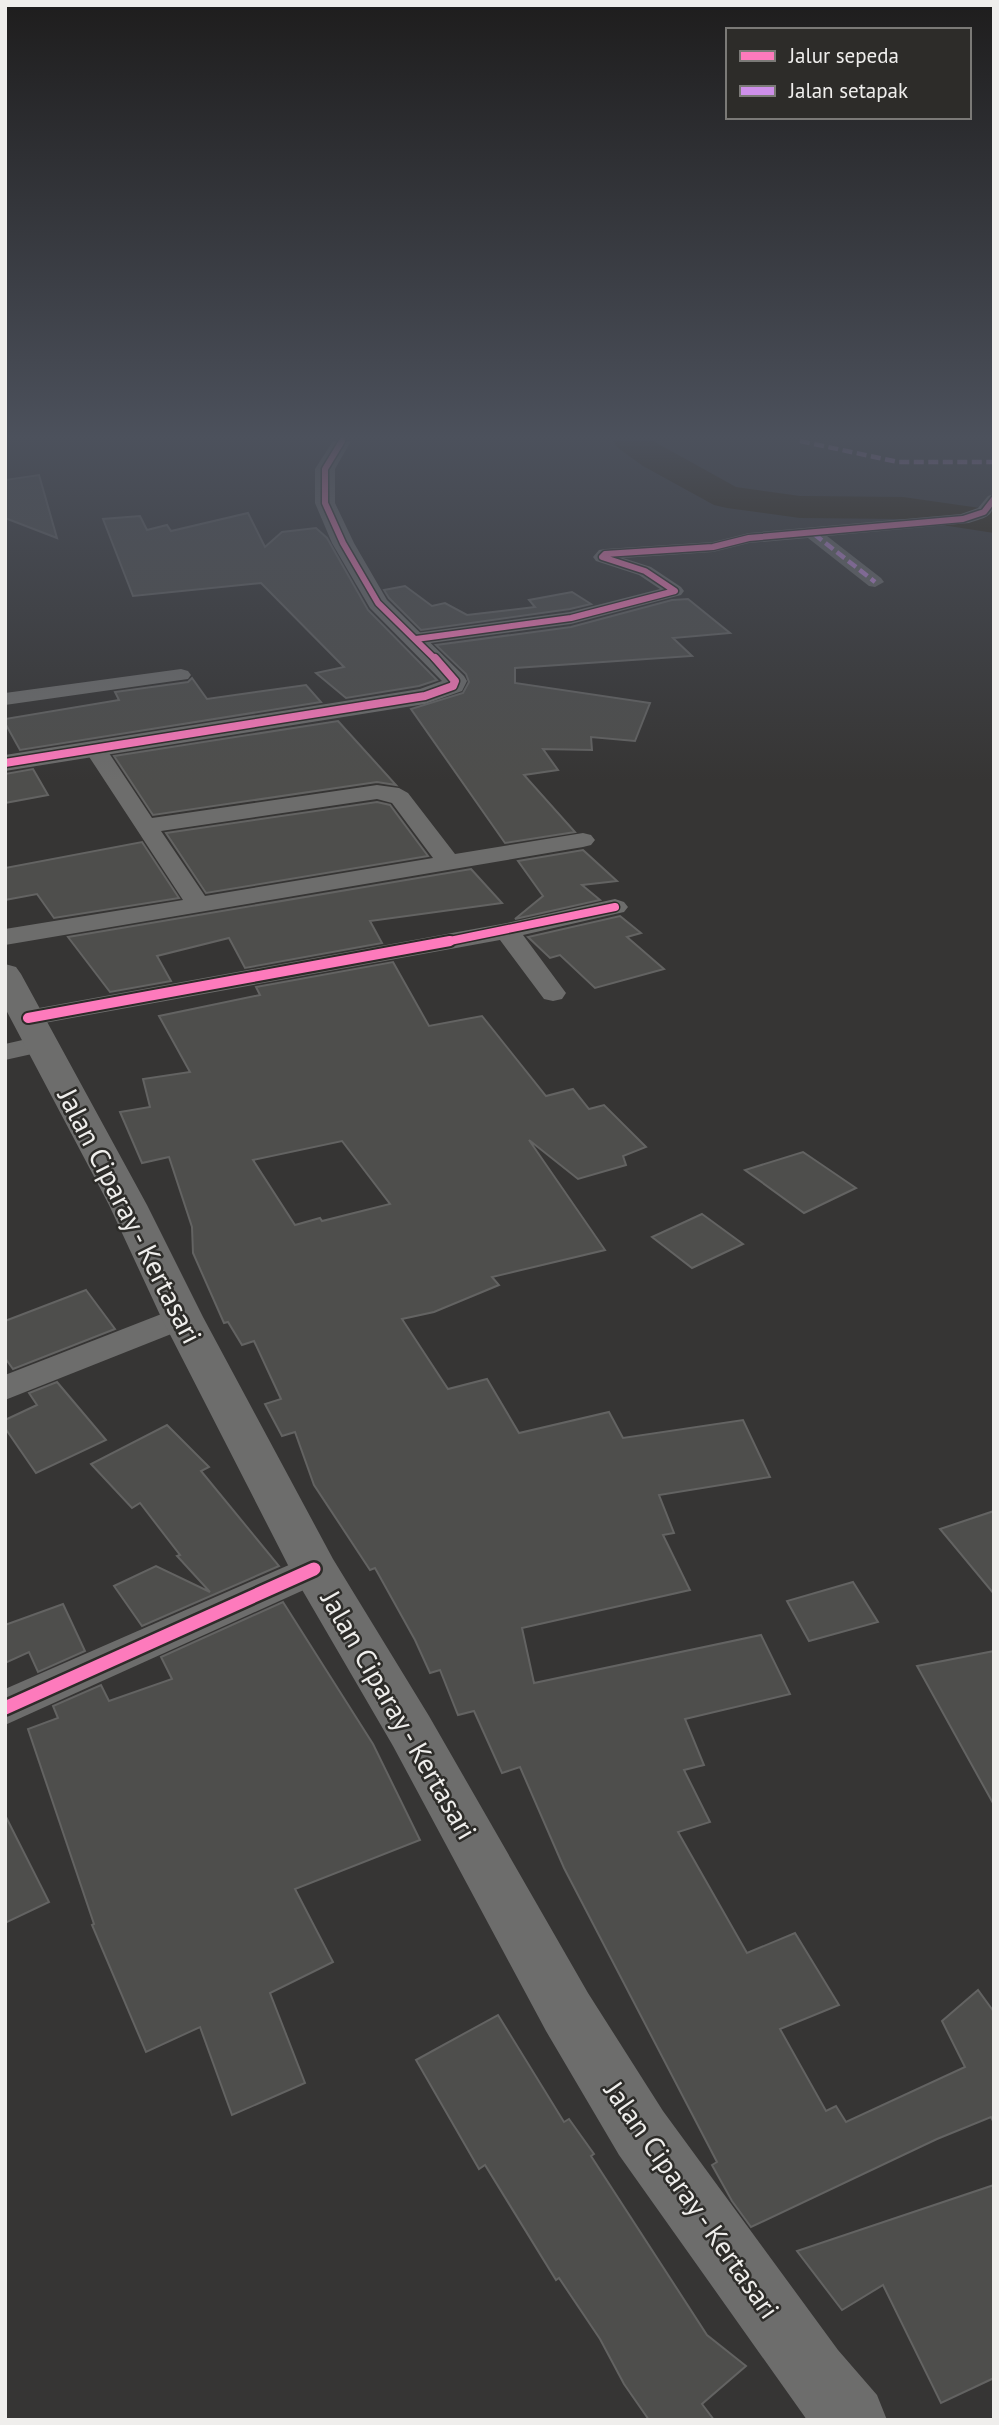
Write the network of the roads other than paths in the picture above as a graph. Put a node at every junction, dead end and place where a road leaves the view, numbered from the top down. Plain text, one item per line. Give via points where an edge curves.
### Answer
1 (350, 554) edge
2 (605, 554) edge
3 (840, 554) edge
4 (875, 582) dead end
5 (416, 639) junction
6 (181, 675) dead end
7 (5, 699) edge
8 (96, 749) junction
9 (5, 763) edge
10 (146, 826) junction
11 (583, 839) dead end
12 (448, 861) junction
13 (198, 904) junction
14 (615, 907) dead end
15 (507, 931) junction
16 (5, 937) edge
17 (5, 974) edge
18 (553, 993) dead end
19 (24, 1038) edge
20 (182, 1317) junction
21 (5, 1388) edge
22 (314, 1569) junction
23 (5, 1708) edge
24 (852, 2420) edge

1 - 5 street via 378,603
2 - 5 street via 602,557 645,571 675,591 571,618
3 - 4 street
5 - 8 street via 455,681 453,686 425,696
6 - 7 street
8 - 9 street
8 - 10 street
10 - 12 street via 391,793 400,798
10 - 13 street
11 - 12 street
12 - 13 street
13 - 16 street
14 - 15 street
15 - 18 street
15 - 19 street
17 - 19 street, Jalan Ciparay - Kertasari
19 - 20 street, Jalan Ciparay - Kertasari via 128,1205
20 - 21 street
20 - 22 street, Jalan Ciparay - Kertasari
22 - 23 street
22 - 24 street, Jalan Ciparay - Kertasari via 641,2133

